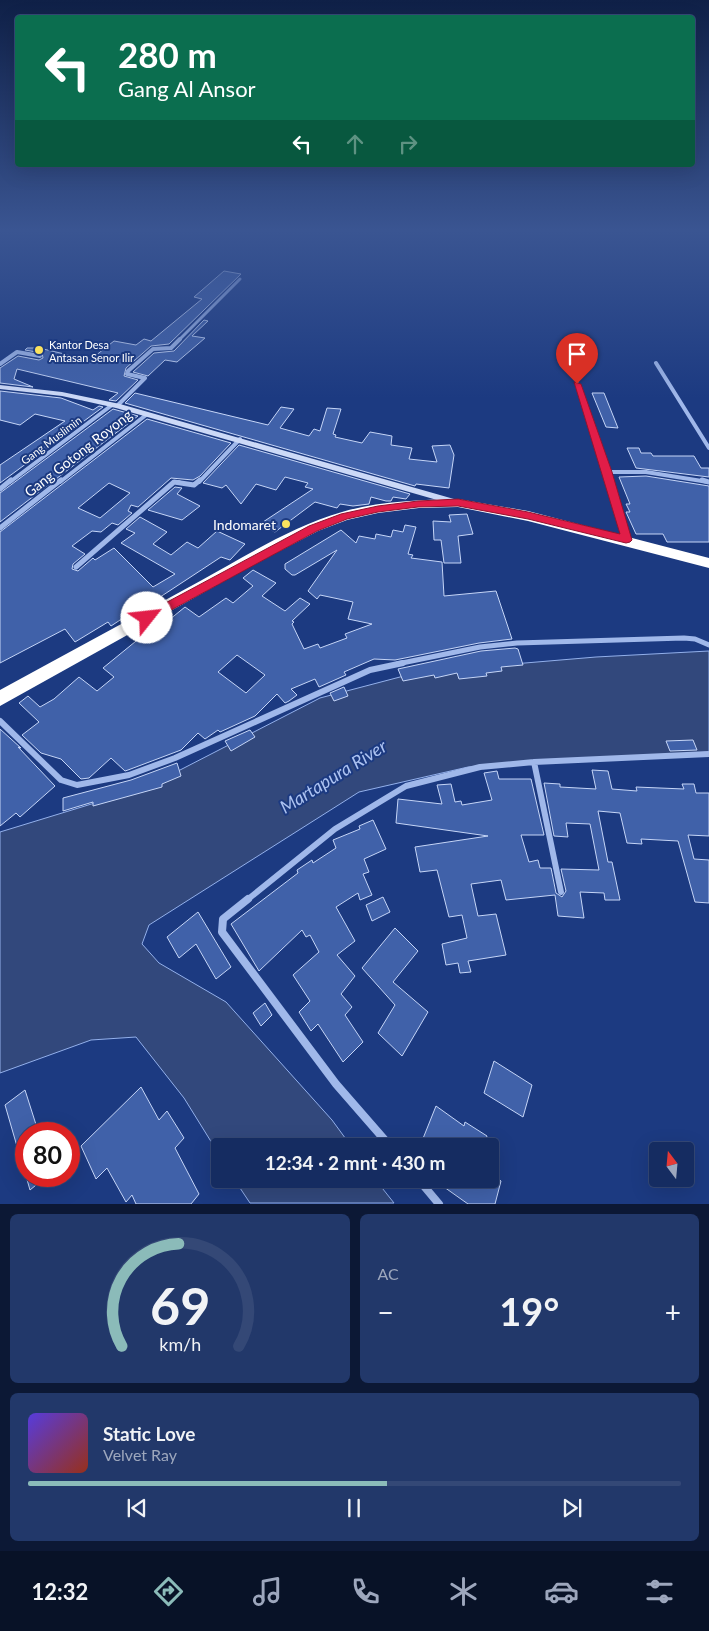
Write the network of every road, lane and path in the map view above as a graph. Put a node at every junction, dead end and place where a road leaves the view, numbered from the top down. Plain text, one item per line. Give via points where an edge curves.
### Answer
1 (233, 286) edge
2 (40, 356) dead end
3 (656, 363) dead end
4 (0, 364) edge
5 (577, 384) dead end
6 (0, 387) edge
7 (114, 406) junction
8 (146, 415) junction
9 (240, 439) junction
10 (709, 448) edge
11 (607, 472) junction
12 (709, 482) edge
13 (0, 489) edge
14 (458, 503) junction
15 (0, 528) edge
16 (626, 540) junction
17 (709, 562) edge
18 (76, 567) dead end
19 (709, 645) edge
20 (19, 690) junction
21 (0, 699) edge
22 (0, 704) edge
23 (0, 721) edge
24 (709, 754) edge
25 (534, 762) junction
26 (560, 892) dead end
27 (383, 1138) edge
28 (426, 1188) edge
29 (439, 1204) edge

1 - 7 street, Gang Muslimin via 171,348 155,348 128,371 127,374 145,378
2 - 4 street via 17,352
3 - 10 street
5 - 11 street
6 - 7 street via 62,394
7 - 8 street
7 - 13 street, Gang Muslimin
8 - 9 street
8 - 15 street, Gang Gotong Royong
9 - 14 street
9 - 18 street via 197,484 174,482
11 - 12 street via 624,470 677,475
11 - 16 street
14 - 16 highway
14 - 20 highway via 378,509 344,516 313,528
16 - 17 highway
19 - 23 street via 695,638 517,643 480,647 370,670 175,758 129,775 78,785 61,780
20 - 21 highway
20 - 22 highway
24 - 25 street
25 - 26 street
25 - 27 street via 480,767 406,786 335,829 223,919 222,932 228,942 336,1084
28 - 29 street

